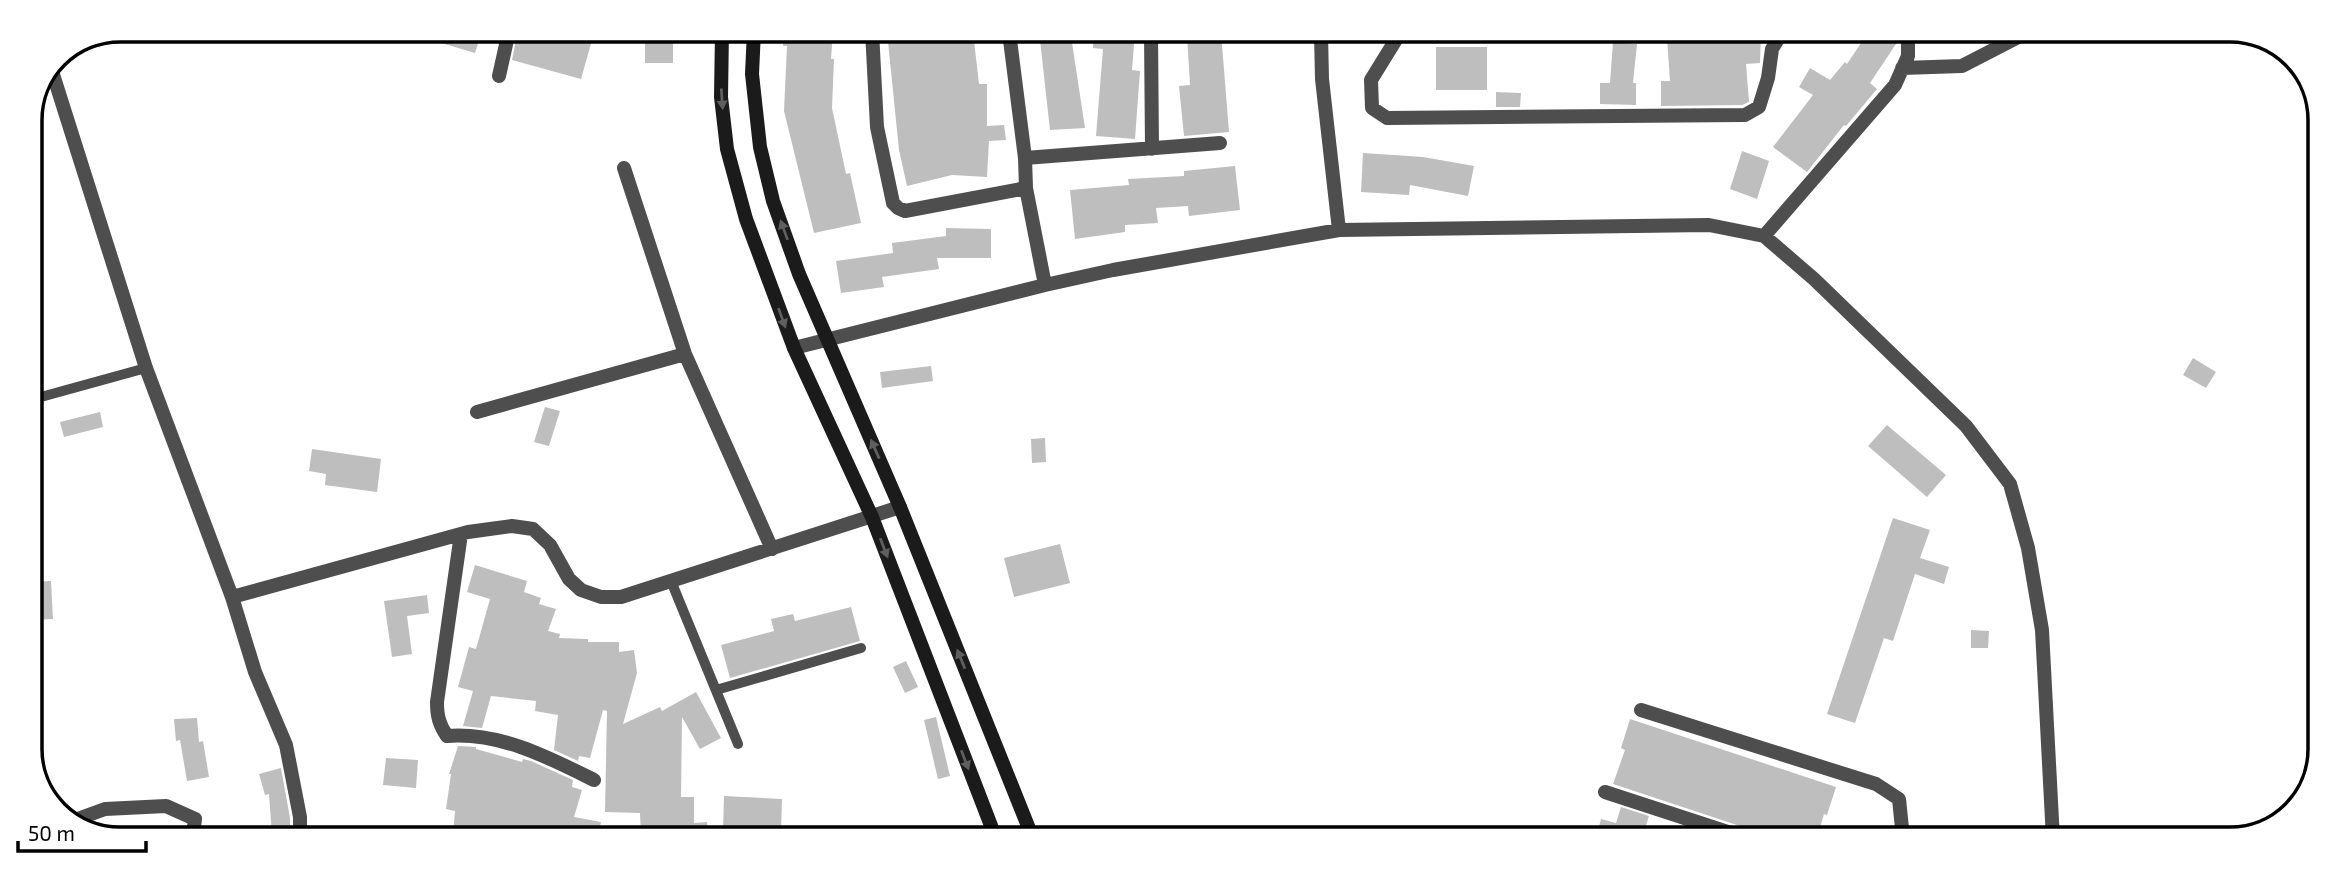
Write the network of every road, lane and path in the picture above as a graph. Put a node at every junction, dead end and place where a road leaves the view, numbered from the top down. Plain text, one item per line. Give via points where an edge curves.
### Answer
1 (507, 42) edge
2 (722, 42) edge
3 (753, 42) edge
4 (873, 42) edge
5 (1010, 42) edge
6 (1151, 42) edge
7 (1321, 42) edge
8 (1394, 42) edge
9 (1776, 42) edge
10 (1909, 42) edge
11 (2008, 42) edge
12 (1902, 68) junction
13 (499, 76) dead end
14 (54, 78) edge
15 (1220, 143) dead end
16 (1152, 149) junction
17 (1025, 158) junction
18 (624, 168) dead end
19 (1026, 188) junction
20 (1339, 230) junction
21 (1764, 236) junction
22 (1045, 285) junction
23 (827, 339) junction
24 (794, 348) junction
25 (685, 354) junction
26 (146, 368) junction
27 (42, 397) edge
28 (477, 412) dead end
29 (900, 507) junction
30 (872, 517) junction
31 (461, 534) junction
32 (772, 549) junction
33 (671, 581) junction
34 (232, 597) junction
35 (861, 648) dead end
36 (716, 690) junction
37 (1641, 710) dead end
38 (738, 744) dead end
39 (594, 780) dead end
40 (1605, 792) dead end
41 (83, 817) edge
42 (194, 827) edge
43 (300, 827) edge
44 (992, 827) edge
45 (1028, 827) edge
46 (1712, 827) edge
47 (1902, 827) edge
48 (2052, 827) edge

1 - 13 street
2 -> 24 street via 727,149
23 -> 3 street via 773,201 760,147
4 - 19 street via 877,127 898,208 905,211
5 - 17 street
6 - 16 street
7 - 20 street
8 - 9 street via 1371,80 1372,108 1387,118 1745,115 1759,107
10 - 12 street
11 - 12 street via 1962,66
12 - 21 street via 1895,85
14 - 26 street
15 - 16 street
16 - 17 street
17 - 19 street
18 - 25 street
19 - 22 street
20 - 21 street via 1709,225
20 - 22 street
21 - 48 street via 1966,426 2010,484 2028,548 2042,630
22 - 23 street
23 - 24 street
29 -> 23 street
24 - 30 street
25 - 28 street
25 - 32 street
26 - 27 lane
26 - 34 street
29 - 30 street
45 -> 29 street
30 - 32 street
30 -> 44 street
31 - 33 street via 512,526 533,529 550,545 569,579 581,590 601,597 621,597
31 - 34 street
31 - 39 street via 437,702 441,728 447,736 468,734 537,752
32 - 33 street
33 - 36 lane
34 - 43 street via 286,745
35 - 36 lane
36 - 38 lane
37 - 47 street via 1876,784 1899,799
40 - 46 street
41 - 42 street via 105,809 166,806 195,819

